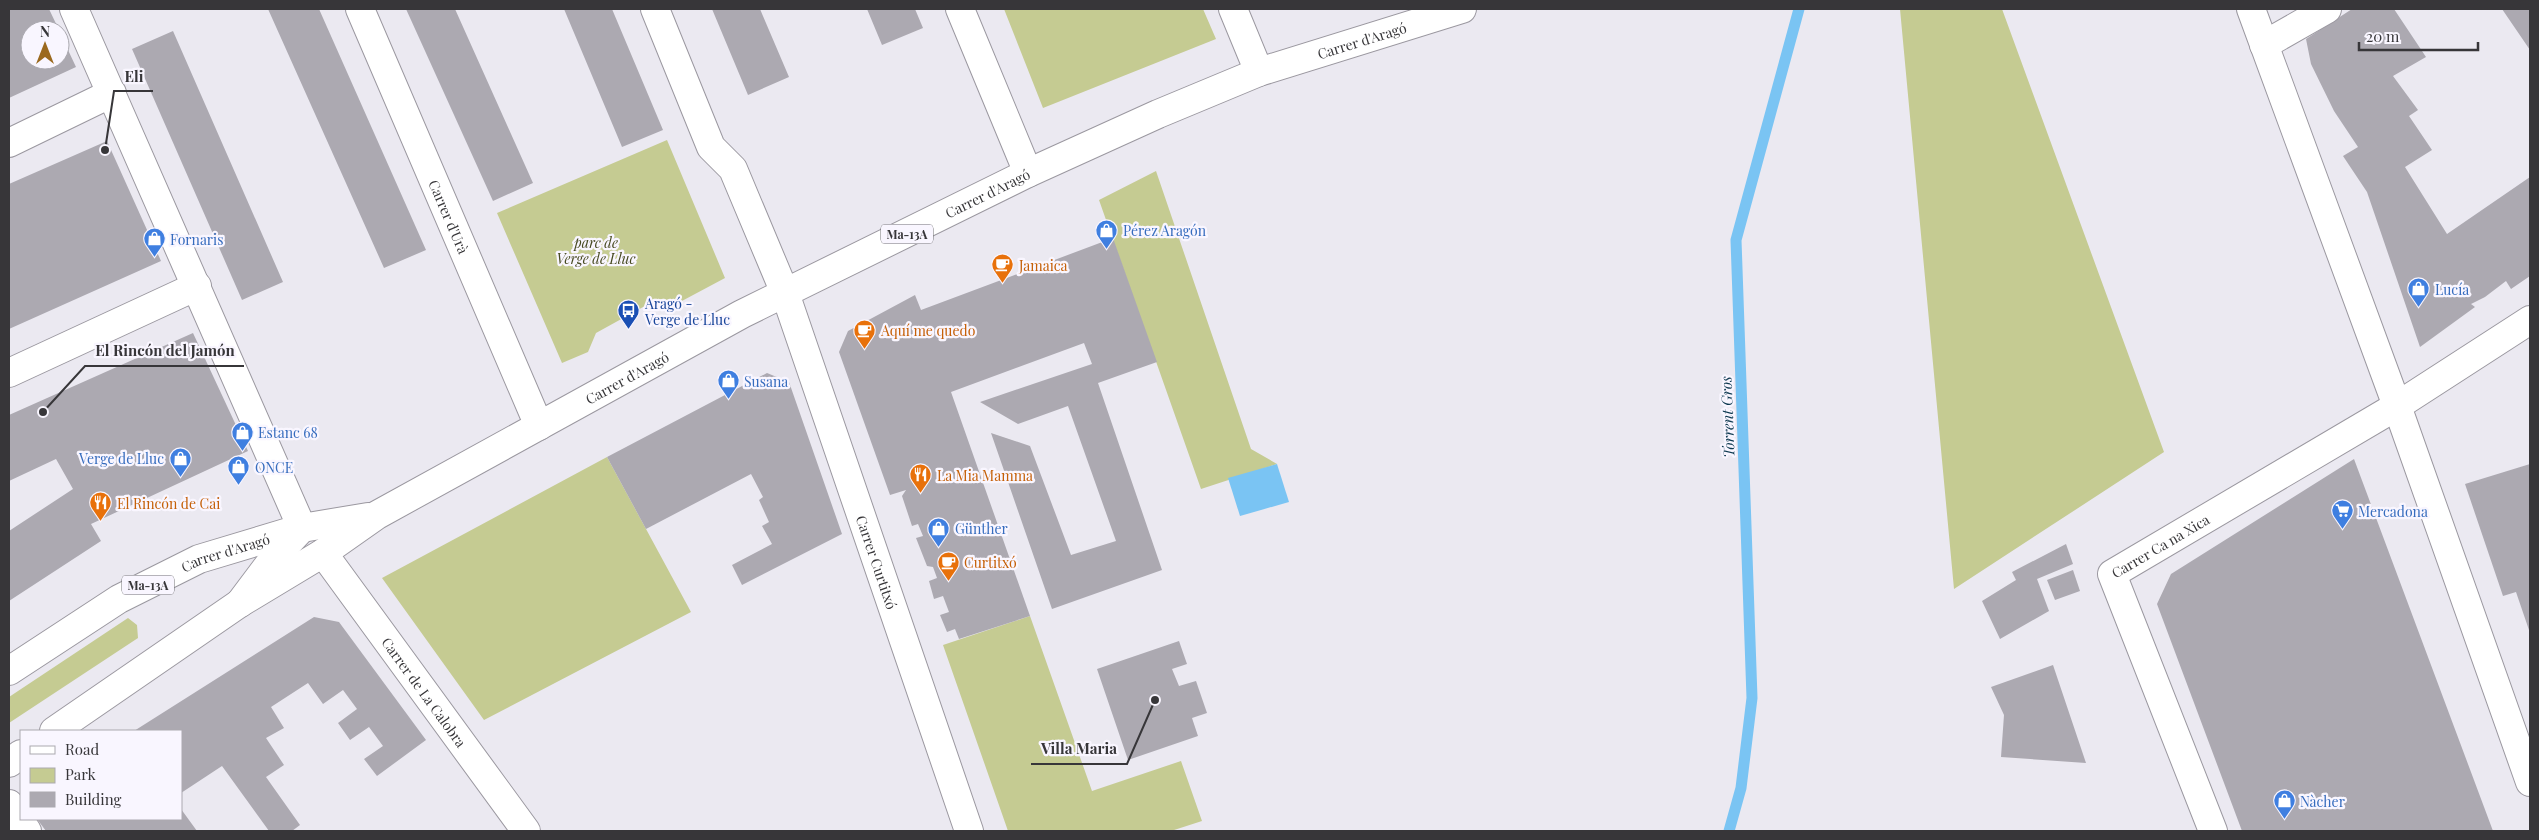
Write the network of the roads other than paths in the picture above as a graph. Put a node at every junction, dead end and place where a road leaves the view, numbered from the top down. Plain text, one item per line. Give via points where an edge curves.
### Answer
1 (74, 9) edge
2 (360, 9) edge
3 (655, 9) edge
4 (960, 9) edge
5 (1233, 9) edge
6 (1462, 9) edge
7 (2251, 9) edge
8 (2327, 9) edge
9 (2264, 45) junction
10 (1259, 72) junction
11 (112, 93) junction
12 (9, 143) edge
13 (1028, 173) junction
14 (196, 286) junction
15 (785, 293) junction
16 (2530, 320) edge
17 (9, 373) edge
18 (2397, 406) junction
19 (539, 426) junction
20 (377, 515) junction
21 (302, 528) junction
22 (324, 553) junction
23 (240, 603) junction
24 (9, 671) edge
25 (55, 730) edge
26 (20, 755) edge
27 (9, 763) edge
28 (2530, 782) edge
29 (9, 804) edge
30 (20, 820) edge
31 (20, 820) edge
32 (28, 831) edge
33 (526, 831) edge
34 (969, 831) edge
35 (2213, 831) edge

1 - 11 street
2 - 19 street, Carrer d'Urà
3 - 15 street, Carrer Curtitxó via 711,147 733,169
4 - 13 street
5 - 10 street
6 - 10 street, Carrer d'Aragó / Ma-13A
7 - 9 street
8 - 9 street
9 - 18 street
10 - 13 street, Carrer d'Aragó / Ma-13A
11 - 12 street
11 - 14 street
13 - 15 street, Carrer d'Aragó / Ma-13A
14 - 17 street
14 - 21 street
15 - 19 street, Carrer d'Aragó / Ma-13A
15 - 34 street, Carrer Curtitxó
16 - 18 street
18 - 28 street
18 - 35 street, Carrer Ca na Xica via 2112,574
19 - 20 street, Carrer d'Aragó / Ma-13A
20 - 21 street, Carrer d'Aragó / Ma-13A
20 - 22 street, Carrer d'Aragó / Ma-13A
21 - 23 street via 273,559
21 - 24 street, Carrer d'Aragó / Ma-13A via 199,558 119,599
22 - 23 street, Carrer d'Aragó / Ma-13A
22 - 33 street, Carrer de La Calobra
23 - 25 street, Carrer d'Aragó / Ma-13A
26 - 27 street
29 - 31 street
30 - 32 street

